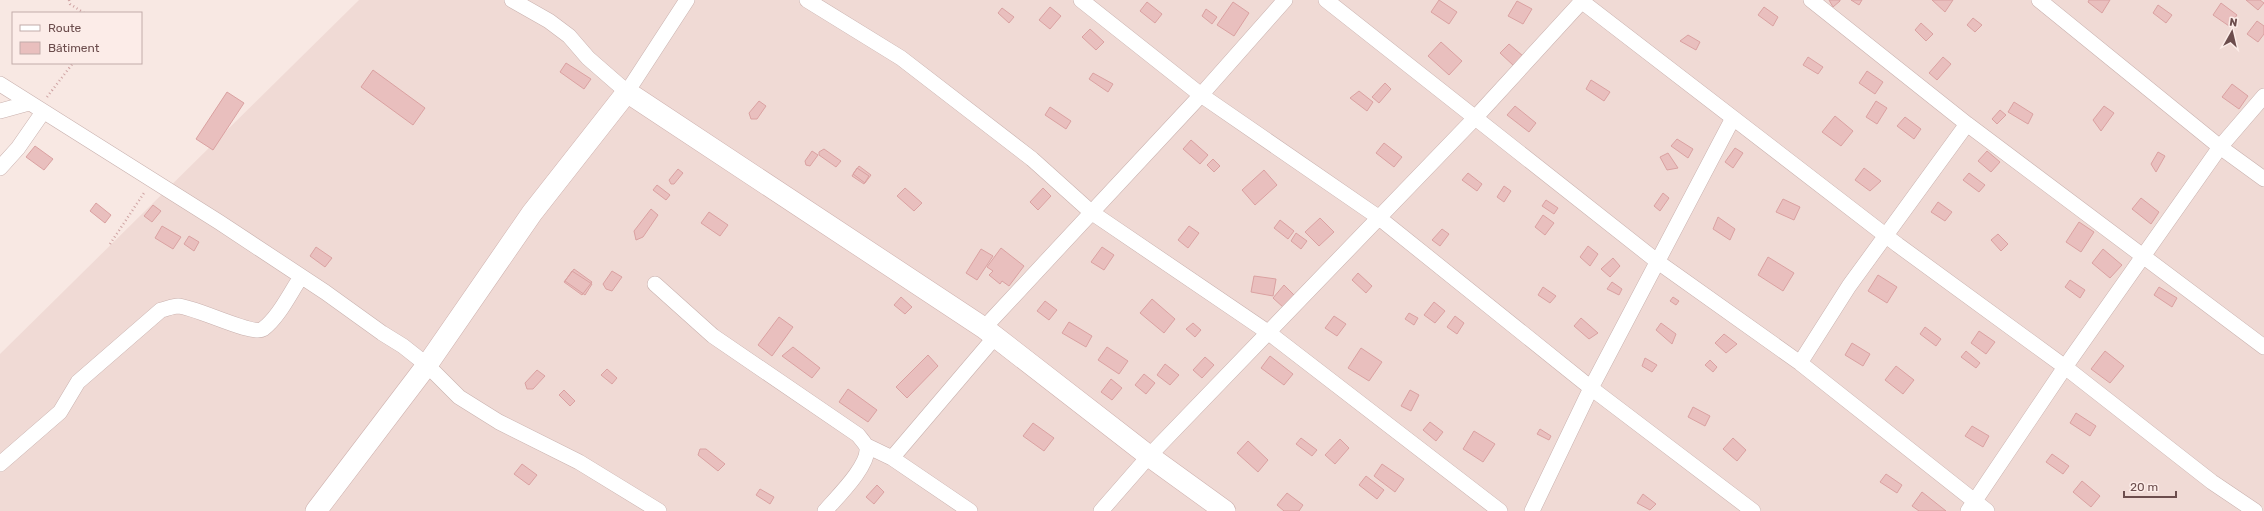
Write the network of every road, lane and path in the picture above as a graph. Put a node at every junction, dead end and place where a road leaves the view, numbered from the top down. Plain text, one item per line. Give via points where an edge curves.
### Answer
1 (70, 0) edge
2 (512, 0) edge
3 (535, 0) edge
4 (687, 0) edge
5 (807, 0) edge
6 (1080, 0) edge
7 (1285, 0) edge
8 (1326, 0) edge
9 (1582, 0) edge
10 (1811, 0) edge
11 (2047, 2) edge
12 (82, 12) edge
13 (539, 17) junction
14 (72, 64) edge
15 (0, 84) edge
16 (626, 92) junction
17 (1201, 94) junction
18 (2264, 96) edge
19 (37, 108) junction
20 (0, 111) edge
21 (1475, 118) junction
22 (1733, 118) junction
23 (1966, 124) junction
24 (2220, 147) junction
25 (0, 168) edge
26 (2264, 179) edge
27 (153, 181) junction
28 (1091, 212) junction
29 (1378, 217) junction
30 (1885, 235) junction
31 (110, 244) dead end
32 (2143, 257) junction
33 (1658, 262) junction
34 (301, 277) junction
35 (655, 284) dead end
36 (990, 333) junction
37 (1269, 334) junction
38 (2264, 347) edge
39 (1800, 363) junction
40 (427, 365) junction
41 (2065, 367) junction
42 (1592, 388) junction
43 (867, 446) junction
44 (1149, 456) junction
45 (892, 458) junction
46 (0, 464) edge
47 (1971, 507) edge
48 (316, 511) edge
49 (659, 511) edge
50 (826, 511) edge
51 (970, 511) edge
52 (1101, 511) edge
53 (1225, 511) edge
54 (1500, 511) edge
55 (1532, 511) edge
56 (1753, 511) edge
57 (1987, 511) edge
58 (2255, 511) edge

1 - 12 path via 70,4
2 - 13 street
3 - 13 street
4 - 16 street
5 - 28 street via 901,58 949,93 1032,159
6 - 17 street
7 - 17 street
8 - 21 street
9 - 21 street
9 - 22 street
10 - 23 street
11 - 24 street
13 - 16 street via 569,36 588,58
14 - 19 path
15 - 19 street
16 - 36 street
16 - 40 street via 532,213
17 - 28 street
17 - 29 street
18 - 24 street
19 - 20 street
19 - 25 street via 18,148
19 - 27 street
21 - 29 street
21 - 33 street
22 - 30 street
22 - 33 street
23 - 30 street
23 - 32 street
24 - 26 street
24 - 32 street
27 - 31 path
27 - 34 street
28 - 36 street
28 - 37 street
29 - 37 street
29 - 42 street
30 - 39 street
30 - 41 street
32 - 38 street
32 - 41 street
33 - 39 street
33 - 42 street
34 - 40 street
34 - 46 street via 278,311 257,331 178,306 161,310 78,382 60,412
35 - 43 street via 713,336 858,435
36 - 44 street
36 - 45 street
37 - 44 street
37 - 54 street
39 - 47 street
40 - 48 street
40 - 49 street via 459,397 499,422 579,462
41 - 47 street
41 - 58 street via 2212,482
42 - 55 street
42 - 56 street
43 - 45 street
43 - 50 street via 861,467
44 - 52 street
44 - 53 street
45 - 51 street
47 - 57 street

